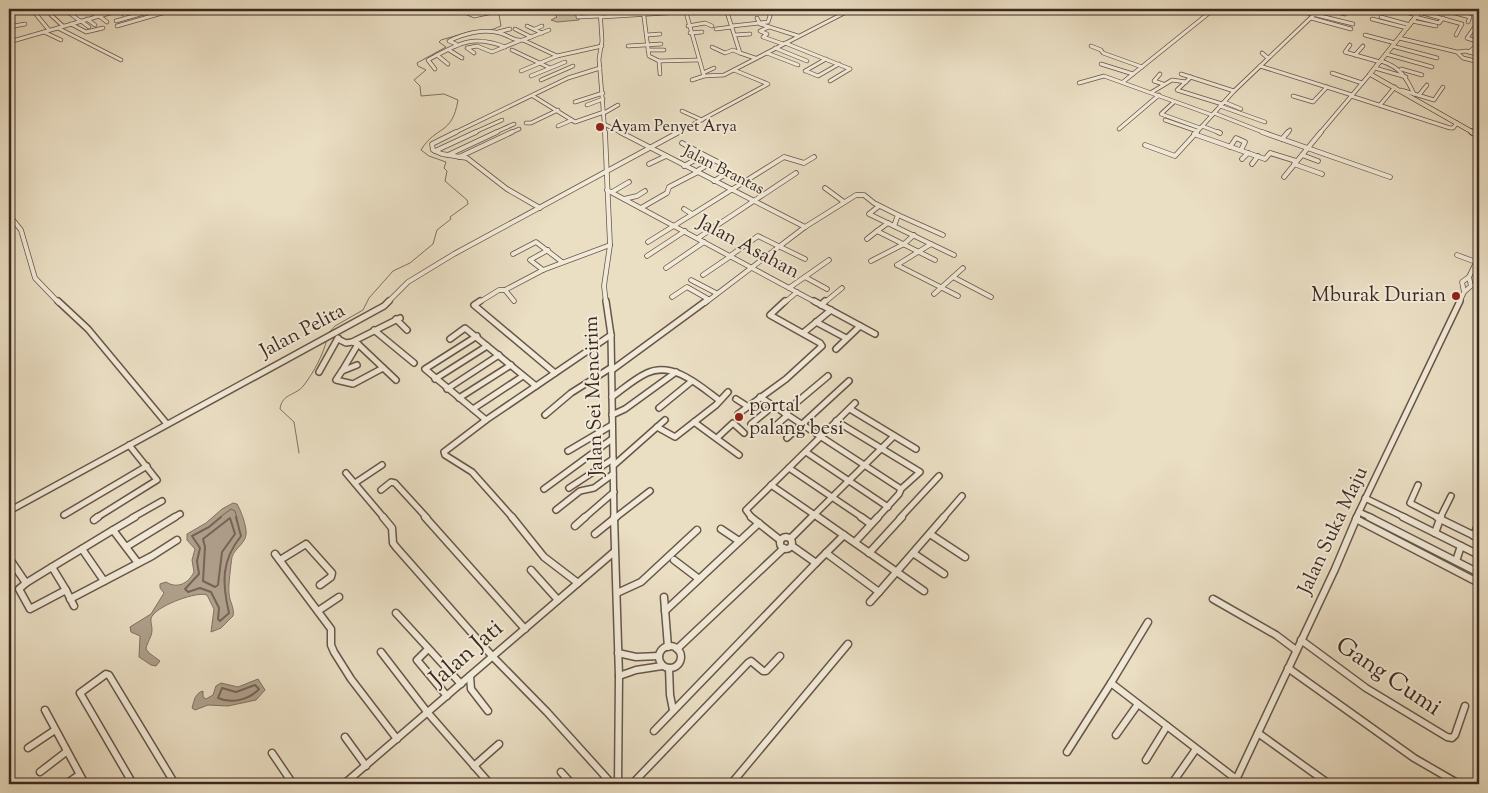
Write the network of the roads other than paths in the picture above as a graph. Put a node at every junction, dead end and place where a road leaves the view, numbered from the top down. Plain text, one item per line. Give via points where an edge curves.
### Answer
1 (88, 9) edge
2 (124, 9) edge
3 (158, 9) edge
4 (176, 9) edge
5 (458, 9) edge
6 (507, 9) edge
7 (578, 9) edge
8 (600, 9) edge
9 (726, 9) edge
10 (731, 9) edge
11 (758, 9) edge
12 (786, 9) edge
13 (835, 9) edge
14 (852, 9) edge
15 (1214, 9) edge
16 (1292, 9) edge
17 (1320, 9) edge
18 (1324, 9) edge
19 (1440, 9) edge
20 (118, 10) junction
21 (685, 10) edge
22 (769, 10) edge
23 (1396, 10) edge
24 (644, 11) edge
25 (68, 12) dead end
26 (845, 12) junction
27 (35, 13) dead end
28 (125, 14) dead end
29 (1314, 14) junction
30 (1345, 14) dead end
31 (51, 15) dead end
32 (98, 16) junction
33 (600, 17) junction
34 (1381, 17) dead end
35 (1415, 17) edge
36 (757, 18) dead end
37 (1311, 18) junction
38 (1443, 18) junction
39 (87, 19) junction
40 (1372, 19) dead end
41 (81, 21) junction
42 (116, 21) dead end
43 (107, 22) dead end
44 (1468, 22) dead end
45 (25, 24) dead end
46 (71, 24) junction
47 (760, 24) junction
48 (1353, 24) dead end
49 (96, 25) dead end
50 (9, 26) edge
51 (63, 26) junction
52 (117, 26) dead end
53 (527, 26) dead end
54 (542, 26) dead end
55 (688, 26) junction
56 (712, 26) dead end
57 (1436, 26) dead end
58 (89, 27) dead end
59 (732, 27) junction
60 (768, 27) junction
61 (57, 28) junction
62 (102, 28) dead end
63 (510, 28) dead end
64 (1479, 28) edge
65 (515, 29) dead end
66 (534, 29) junction
67 (716, 29) dead end
68 (1351, 29) dead end
69 (49, 30) junction
70 (550, 30) dead end
71 (43, 32) junction
72 (498, 32) junction
73 (702, 32) dead end
74 (542, 33) junction
75 (660, 34) dead end
76 (690, 34) junction
77 (750, 34) dead end
78 (647, 35) junction
79 (735, 35) junction
80 (1365, 35) dead end
81 (1456, 35) dead end
82 (798, 36) junction
83 (531, 37) junction
84 (1399, 38) junction
85 (61, 40) dead end
86 (521, 41) junction
87 (9, 42) edge
88 (1479, 43) edge
89 (456, 44) junction
90 (602, 44) junction
91 (648, 44) junction
92 (661, 44) dead end
93 (784, 44) junction
94 (1350, 45) dead end
95 (1393, 45) junction
96 (628, 46) dead end
97 (1091, 46) dead end
98 (1363, 46) dead end
99 (505, 47) junction
100 (712, 47) dead end
101 (775, 48) junction
102 (449, 50) junction
103 (512, 50) dead end
104 (648, 50) junction
105 (664, 50) dead end
106 (474, 52) dead end
107 (767, 52) junction
108 (1457, 52) junction
109 (1468, 52) junction
110 (740, 53) junction
111 (1262, 53) dead end
112 (1386, 54) junction
113 (1355, 55) junction
114 (1479, 55) edge
115 (437, 56) junction
116 (557, 56) junction
117 (462, 58) dead end
118 (755, 58) junction
119 (1268, 58) junction
120 (1437, 58) dead end
121 (826, 59) junction
122 (121, 60) dead end
123 (698, 60) junction
124 (659, 61) junction
125 (807, 61) dead end
126 (565, 62) dead end
127 (1381, 62) junction
128 (1479, 62) edge
129 (539, 63) junction
130 (448, 64) dead end
131 (839, 64) junction
132 (1101, 64) dead end
133 (798, 65) dead end
134 (574, 66) dead end
135 (1260, 66) junction
136 (1142, 67) junction
137 (1432, 67) dead end
138 (550, 68) junction
139 (600, 68) junction
140 (714, 68) dead end
141 (1375, 68) junction
142 (435, 69) dead end
143 (1400, 69) junction
144 (734, 70) junction
145 (521, 71) dead end
146 (557, 73) junction
147 (1332, 73) dead end
148 (660, 74) dead end
149 (704, 74) junction
150 (1133, 74) junction
151 (1181, 74) dead end
152 (1370, 74) junction
153 (1422, 75) dead end
154 (531, 76) dead end
155 (1192, 77) junction
156 (1406, 77) junction
157 (568, 78) junction
158 (541, 80) dead end
159 (692, 80) dead end
160 (1170, 80) junction
161 (830, 81) dead end
162 (1123, 82) junction
163 (1186, 82) junction
164 (1079, 83) dead end
165 (1362, 83) junction
166 (1164, 84) junction
167 (1427, 85) dead end
168 (1326, 87) junction
169 (1395, 87) junction
170 (1443, 88) dead end
171 (1401, 90) junction
172 (1234, 91) junction
173 (1152, 92) junction
174 (603, 93) junction
175 (1414, 94) junction
176 (1159, 95) junction
177 (533, 96) junction
178 (1293, 96) dead end
179 (1351, 96) junction
180 (1419, 96) junction
181 (603, 99) junction
182 (575, 102) dead end
183 (1174, 102) junction
184 (1222, 104) junction
185 (587, 105) dead end
186 (618, 105) dead end
187 (1380, 105) junction
188 (1241, 109) dead end
189 (558, 110) junction
190 (682, 111) dead end
191 (604, 112) junction
192 (1213, 114) junction
193 (484, 118) junction
194 (502, 120) dead end
195 (572, 120) junction
196 (702, 120) junction
197 (1165, 120) dead end
198 (1265, 122) dead end
199 (494, 123) junction
200 (526, 123) dead end
201 (1457, 123) junction
202 (514, 124) dead end
203 (604, 124) junction
204 (558, 126) dead end
205 (519, 129) dead end
206 (1120, 129) dead end
207 (1198, 130) junction
208 (1290, 130) dead end
209 (1220, 132) dead end
210 (1479, 136) edge
211 (1282, 139) junction
212 (682, 144) dead end
213 (1145, 145) dead end
214 (1230, 147) junction
215 (650, 148) junction
216 (1308, 148) junction
217 (1241, 150) junction
218 (435, 151) junction
219 (1248, 153) junction
220 (448, 155) junction
221 (704, 155) junction
222 (666, 156) junction
223 (1258, 156) junction
224 (1302, 156) junction
225 (458, 157) junction
226 (814, 157) dead end
227 (1242, 159) dead end
228 (1318, 161) dead end
229 (718, 162) dead end
230 (1295, 163) junction
231 (649, 164) dead end
232 (709, 164) dead end
233 (1252, 164) dead end
234 (684, 166) junction
235 (605, 172) junction
236 (698, 172) junction
237 (796, 173) dead end
238 (726, 174) dead end
239 (1322, 174) dead end
240 (1284, 177) dead end
241 (1390, 177) dead end
242 (714, 181) junction
243 (629, 182) dead end
244 (825, 188) dead end
245 (731, 189) junction
246 (609, 191) junction
247 (645, 191) dead end
248 (624, 199) junction
249 (754, 201) junction
250 (844, 202) junction
251 (879, 206) junction
252 (540, 208) junction
253 (641, 208) junction
254 (684, 210) dead end
255 (692, 214) junction
256 (9, 215) edge
257 (898, 215) junction
258 (888, 223) junction
259 (673, 225) junction
260 (894, 226) junction
261 (805, 227) junction
262 (685, 231) junction
263 (877, 231) junction
264 (914, 235) junction
265 (943, 235) dead end
266 (698, 238) junction
267 (867, 239) dead end
268 (648, 242) dead end
269 (704, 242) junction
270 (904, 244) junction
271 (932, 244) junction
272 (610, 245) junction
273 (779, 247) junction
274 (548, 250) junction
275 (920, 252) junction
276 (513, 254) dead end
277 (954, 255) dead end
278 (1457, 255) dead end
279 (647, 256) dead end
280 (730, 256) junction
281 (1479, 256) edge
282 (767, 257) junction
283 (805, 259) dead end
284 (829, 260) dead end
285 (935, 260) dead end
286 (871, 261) dead end
287 (562, 262) junction
288 (1476, 262) junction
289 (666, 268) dead end
290 (752, 268) junction
291 (963, 268) dead end
292 (543, 270) junction
293 (794, 270) dead end
294 (703, 275) dead end
295 (805, 277) junction
296 (953, 277) junction
297 (1470, 277) junction
298 (691, 280) dead end
299 (941, 287) junction
300 (789, 288) junction
301 (842, 288) dead end
302 (826, 289) dead end
303 (505, 290) junction
304 (797, 292) junction
305 (1464, 292) junction
306 (716, 294) junction
307 (934, 294) dead end
308 (958, 296) dead end
309 (991, 297) dead end
310 (672, 298) dead end
311 (708, 299) junction
312 (514, 301) dead end
313 (821, 305) junction
314 (831, 310) junction
315 (816, 322) junction
316 (860, 326) junction
317 (374, 330) junction
318 (407, 330) dead end
319 (337, 331) junction
320 (803, 334) junction
321 (875, 334) dead end
322 (477, 336) junction
323 (611, 336) junction
324 (846, 338) junction
325 (338, 339) junction
326 (450, 339) dead end
327 (355, 343) junction
328 (487, 346) junction
329 (836, 349) dead end
330 (499, 355) junction
331 (414, 363) dead end
332 (357, 365) dead end
333 (511, 365) junction
334 (383, 368) junction
335 (612, 368) junction
336 (342, 371) junction
337 (319, 372) dead end
338 (676, 372) junction
339 (555, 373) junction
340 (523, 376) junction
341 (828, 376) dead end
342 (435, 379) junction
343 (396, 380) dead end
344 (692, 381) junction
345 (849, 381) dead end
346 (536, 386) junction
347 (447, 389) junction
348 (728, 392) dead end
349 (612, 397) junction
350 (760, 397) junction
351 (459, 398) junction
352 (719, 400) junction
353 (736, 400) dead end
354 (855, 403) dead end
355 (747, 406) junction
356 (773, 406) junction
357 (659, 408) dead end
358 (850, 408) junction
359 (473, 409) junction
360 (738, 414) dead end
361 (786, 414) junction
362 (545, 415) dead end
363 (612, 415) junction
364 (486, 420) junction
365 (665, 420) dead end
366 (836, 421) junction
367 (694, 422) junction
368 (167, 424) junction
369 (751, 424) dead end
370 (803, 424) junction
371 (612, 425) junction
372 (657, 427) junction
373 (774, 427) dead end
374 (744, 433) dead end
375 (822, 436) junction
376 (894, 436) junction
377 (717, 438) junction
378 (787, 438) dead end
379 (612, 439) junction
380 (129, 444) junction
381 (882, 448) junction
382 (916, 449) dead end
383 (568, 451) dead end
384 (806, 452) junction
385 (739, 455) dead end
386 (613, 462) junction
387 (865, 464) junction
388 (382, 465) dead end
389 (147, 466) junction
390 (789, 468) junction
391 (346, 473) dead end
392 (613, 474) junction
393 (939, 476) dead end
394 (849, 480) junction
395 (355, 483) junction
396 (771, 485) junction
397 (1418, 485) dead end
398 (569, 488) dead end
399 (544, 489) dead end
400 (902, 489) junction
401 (381, 490) dead end
402 (650, 491) dead end
403 (614, 492) junction
404 (962, 496) dead end
405 (1451, 496) dead end
406 (832, 497) junction
407 (1365, 498) junction
408 (162, 500) dead end
409 (888, 507) junction
410 (556, 510) dead end
411 (9, 511) edge
412 (1360, 512) junction
413 (180, 514) dead end
414 (64, 515) dead end
415 (814, 515) junction
416 (614, 518) junction
417 (1356, 519) junction
418 (1440, 519) junction
419 (94, 520) dead end
420 (1479, 522) edge
421 (759, 523) junction
422 (872, 524) junction
423 (575, 526) dead end
424 (721, 529) dead end
425 (113, 530) junction
426 (697, 530) dead end
427 (1435, 533) junction
428 (595, 534) dead end
429 (930, 534) junction
430 (844, 535) junction
431 (1477, 537) edge
432 (791, 538) junction
433 (177, 540) dead end
434 (780, 540) junction
435 (739, 542) junction
436 (855, 542) junction
437 (792, 546) junction
438 (1461, 546) junction
439 (126, 547) junction
440 (784, 548) junction
441 (82, 549) junction
442 (614, 552) junction
443 (826, 553) junction
444 (869, 553) junction
445 (913, 553) junction
446 (275, 554) dead end
447 (1479, 555) edge
448 (965, 557) dead end
449 (9, 558) edge
450 (280, 560) junction
451 (674, 560) dead end
452 (1456, 561) junction
453 (816, 563) junction
454 (138, 564) junction
455 (52, 567) junction
456 (531, 570) dead end
457 (897, 572) junction
458 (1479, 573) edge
459 (944, 574) dead end
460 (700, 579) junction
461 (104, 581) junction
462 (26, 583) junction
463 (578, 583) junction
464 (1479, 583) edge
465 (320, 585) dead end
466 (66, 590) junction
467 (924, 590) dead end
468 (879, 592) junction
469 (618, 593) junction
470 (664, 596) dead end
471 (339, 597) dead end
472 (1213, 599) dead end
473 (558, 600) junction
474 (870, 602) dead end
475 (318, 611) junction
476 (665, 611) junction
477 (396, 613) dead end
478 (1148, 622) dead end
479 (525, 629) junction
480 (1301, 640) junction
481 (848, 644) dead end
482 (668, 647) junction
483 (428, 649) junction
484 (677, 649) junction
485 (1296, 650) junction
486 (381, 652) dead end
487 (618, 654) junction
488 (659, 656) junction
489 (780, 656) dead end
490 (493, 657) junction
491 (636, 657) junction
492 (666, 667) junction
493 (1288, 668) junction
494 (636, 670) junction
495 (470, 676) junction
496 (619, 676) junction
497 (461, 684) junction
498 (1111, 684) junction
499 (447, 696) junction
500 (1138, 704) junction
501 (1465, 706) dead end
502 (45, 710) dead end
503 (673, 710) junction
504 (488, 711) dead end
505 (428, 713) junction
506 (1167, 726) junction
507 (55, 730) junction
508 (654, 731) dead end
509 (1258, 733) junction
510 (1116, 735) dead end
511 (345, 737) dead end
512 (397, 739) junction
513 (499, 744) dead end
514 (28, 748) dead end
515 (1196, 749) junction
516 (66, 752) junction
517 (1067, 752) dead end
518 (272, 753) dead end
519 (1146, 760) dead end
520 (366, 766) junction
521 (474, 766) junction
522 (40, 772) dead end
523 (561, 772) dead end
524 (79, 775) junction
525 (1174, 782) dead end
526 (1235, 782) edge
527 (66, 784) edge
528 (84, 784) edge
529 (134, 784) edge
530 (175, 784) edge
531 (293, 784) edge
532 (344, 784) edge
533 (490, 784) edge
534 (572, 784) edge
535 (612, 784) edge
536 (618, 784) edge
537 (632, 784) edge
538 (731, 784) edge
539 (1329, 784) edge
540 (1459, 784) edge

1 - 32 street
2 - 20 street
3 - 42 street
4 - 52 street
5 - 6 street via 474,16
7 - 33 street via 578,17
8 - 33 street, Jalan Sei Mencirim
9 - 10 street
9 - 21 street
9 - 59 street
11 - 22 street via 760,12
12 - 22 street
13 - 26 street
14 - 26 street
15 - 136 street
16 - 29 street
17 - 29 street
18 - 30 street
19 - 44 street via 1470,17
20 - 28 street
20 - 32 street
21 - 24 street
21 - 55 street
22 - 47 street via 770,22
23 - 35 street
24 - 33 street
24 - 78 street
25 - 41 street
26 - 82 street
27 - 69 street
29 - 37 street
29 - 48 street
31 - 51 street
32 - 39 street
32 - 43 street
33 - 90 street, Jalan Sei Mencirim
34 - 35 street
35 - 38 street
35 - 38 street via 1439,23
35 - 40 street
35 - 57 street
35 - 84 main road
36 - 47 street
37 - 68 street
37 - 119 street
38 - 81 street via 1462,24
39 - 41 street
39 - 49 street
41 - 46 street
41 - 58 street
45 - 50 street
46 - 51 street
46 - 62 street via 86,32
47 - 59 street
47 - 60 street
51 - 61 street
53 - 66 street
54 - 66 street
55 - 56 street via 705,23
55 - 76 street
59 - 67 street
59 - 79 street
60 - 82 street
60 - 93 street via 760,31 767,34 763,37
61 - 69 street
61 - 122 street
63 - 72 street
64 - 88 street via 1474,28 1467,38
65 - 83 street
66 - 74 street
69 - 71 street
70 - 74 street
71 - 85 street
71 - 87 street
72 - 86 street
72 - 89 street via 465,33 448,41
73 - 76 street
74 - 83 street
75 - 78 street
76 - 123 street
77 - 79 street
78 - 91 street
79 - 110 street
80 - 95 street
82 - 93 street
83 - 86 street
84 - 95 main road
84 - 108 street
86 - 99 street
86 - 116 street
88 - 109 street
89 - 99 street via 470,39 486,39
89 - 102 street
90 - 116 street
90 - 139 street, Jalan Sei Mencirim
91 - 92 street
91 - 96 street
91 - 104 street
93 - 101 street
93 - 121 street
94 - 113 street via 1344,52
95 - 112 main road
95 - 120 street
97 - 136 street
98 - 113 street
99 - 106 street via 492,52 477,46 467,48
100 - 110 street via 725,53 733,50
101 - 107 street
101 - 125 street
102 - 115 street
102 - 117 street
103 - 129 street
104 - 105 street
104 - 124 street via 649,56
107 - 118 street
107 - 133 street
108 - 109 street
108 - 128 street via 1465,59
109 - 114 street
110 - 118 street
111 - 119 street
112 - 127 main road
112 - 137 street
113 - 127 street
115 - 130 street
115 - 142 street via 427,61
116 - 129 street
118 - 144 street
119 - 135 street
121 - 131 street
121 - 131 street via 805,71 818,76
123 - 124 street
123 - 149 street
124 - 148 street
126 - 138 street
127 - 141 main road
127 - 143 street via 1394,64
129 - 138 street
129 - 145 street
131 - 161 street via 850,69
132 - 150 street
134 - 146 street
135 - 168 street
135 - 172 street
136 - 150 street
138 - 154 street
139 - 157 street
139 - 174 street, Jalan Sei Mencirim
140 - 149 street
141 - 152 main road
141 - 156 street
143 - 153 street
143 - 156 street
144 - 149 street via 721,75
144 - 196 street, Jalan Pelita via 768,84
146 - 157 street
146 - 158 street
147 - 165 street
149 - 159 street
150 - 162 street
151 - 155 street
152 - 165 street
152 - 169 main road
155 - 163 street
155 - 172 street
156 - 175 street
157 - 177 street
160 - 163 street
160 - 166 street
160 - 166 street via 1159,75 1154,81
162 - 164 street via 1103,76
162 - 173 street
163 - 184 street via 1177,90
165 - 179 street
166 - 173 street
167 - 180 street
168 - 178 street via 1313,102
168 - 179 street
169 - 171 main road
169 - 187 street
170 - 180 street via 1436,100
171 - 175 street
171 - 201 main road
172 - 184 street
173 - 176 street
174 - 181 street, Jalan Sei Mencirim
174 - 182 street
175 - 180 street
176 - 183 street
176 - 206 street
177 - 189 street
177 - 193 street
179 - 187 street
179 - 216 street
181 - 185 street
181 - 191 street, Jalan Sei Mencirim
183 - 192 street
183 - 207 street via 1161,114
184 - 188 street
184 - 192 street
184 - 198 street
186 - 191 street
187 - 201 street via 1450,128
189 - 195 street
189 - 200 street
190 - 196 street
191 - 195 street via 576,122
191 - 203 street, Jalan Sei Mencirim
192 - 207 street
192 - 211 street
193 - 199 street
193 - 218 street via 433,142 431,146
194 - 199 street
195 - 204 street
196 - 215 street, Jalan Pelita
197 - 207 street
199 - 218 street
201 - 210 main road
202 - 220 street
203 - 215 street, Jalan Brantas
203 - 235 street, Jalan Sei Mencirim
205 - 225 street
207 - 209 street
207 - 213 street via 1175,156
207 - 214 street
208 - 211 street
211 - 216 street
212 - 221 street
214 - 217 street
214 - 217 street via 1236,138 1245,142
215 - 222 street, Jalan Brantas
215 - 235 street, Jalan Pelita
216 - 224 street
216 - 241 street
217 - 219 street
218 - 220 street
219 - 223 street
219 - 227 street
220 - 225 street
221 - 229 street
221 - 234 street
222 - 231 street
222 - 234 street, Jalan Brantas
223 - 230 street via 1265,159 1270,153
223 - 233 street
224 - 228 street
224 - 230 street
225 - 252 street via 473,161 507,189
226 - 245 street via 803,163 784,157
230 - 239 street
230 - 240 street
232 - 236 street
234 - 236 street, Jalan Brantas
235 - 246 street, Jalan Sei Mencirim
235 - 252 street, Jalan Pelita
236 - 242 street, Jalan Brantas
236 - 253 street
237 - 249 street
238 - 242 street
242 - 245 street, Jalan Brantas
243 - 246 street
244 - 250 street
245 - 249 street, Jalan Brantas
245 - 255 street
246 - 248 street, Jalan Asahan
246 - 272 street, Jalan Sei Mencirim
247 - 248 street
248 - 253 street, Jalan Asahan
249 - 261 street, Jalan Brantas
249 - 266 street
250 - 251 street via 860,193
250 - 261 street
251 - 257 street
251 - 258 street via 869,214
252 - 319 street, Jalan Pelita via 415,277 387,304
253 - 259 street, Jalan Asahan
254 - 255 street
255 - 259 street
256 - 368 street via 21,230 39,284 88,328
257 - 260 street
257 - 265 street
258 - 260 street
258 - 263 street
259 - 262 street, Jalan Asahan
259 - 268 street
260 - 264 street
261 - 273 street
262 - 266 street, Jalan Asahan
262 - 279 street
263 - 267 street
263 - 270 street
264 - 270 street
264 - 271 street
266 - 269 street, Jalan Asahan
269 - 280 street, Jalan Asahan
269 - 289 street
270 - 275 street
270 - 286 street
271 - 275 street
271 - 277 street
272 - 287 street
272 - 323 street, Jalan Sei Mencirim via 604,286
273 - 280 street via 758,236
273 - 282 street
273 - 283 street
274 - 276 street via 536,242
274 - 287 street
274 - 292 street via 530,260
275 - 285 street
275 - 299 street via 897,264
278 - 288 street
280 - 290 street, Jalan Asahan
280 - 294 street
281 - 288 street, Jalan Suka Maju
282 - 290 street
282 - 293 street
284 - 295 street
287 - 292 street
288 - 297 street, Jalan Suka Maju
290 - 300 street, Jalan Asahan
290 - 306 street
291 - 296 street
292 - 303 street
295 - 300 street
295 - 302 street
296 - 299 street
296 - 309 street
297 - 305 street, Jalan Suka Maju via 1471,286
297 - 305 street, Jalan Suka Maju via 1462,282
298 - 306 street
299 - 307 street
299 - 308 street
300 - 304 street, Jalan Asahan
301 - 313 street
303 - 312 street
303 - 339 street via 499,290 474,306
304 - 313 street, Jalan Asahan
304 - 320 street via 770,314
305 - 407 street, Jalan Suka Maju
306 - 311 street
310 - 311 street via 687,287
311 - 335 street
313 - 314 street, Jalan Asahan
314 - 315 street
314 - 316 street, Jalan Asahan
315 - 320 street
315 - 324 street
316 - 321 street, Jalan Asahan
316 - 324 street
317 - 318 street via 398,318
317 - 327 street
317 - 331 street
319 - 325 street
319 - 368 street, Jalan Pelita
320 - 350 street via 822,346 786,379
322 - 326 street via 465,328
322 - 328 street
322 - 342 street via 426,368
323 - 335 street, Jalan Sei Mencirim
323 - 339 street
324 - 329 street
325 - 327 street
325 - 337 street
327 - 334 street
327 - 336 street
328 - 330 street
328 - 342 street
330 - 333 street
330 - 347 street
332 - 336 street
333 - 340 street
333 - 351 street
334 - 336 street via 353,384 336,380
334 - 343 street
335 - 349 street, Jalan Sei Mencirim
335 - 362 street via 571,393
338 - 344 street
338 - 349 street via 654,370
338 - 363 street via 626,409
339 - 346 street
340 - 346 street
340 - 359 street
341 - 361 street
342 - 347 street
344 - 352 street
344 - 357 street
345 - 370 street
346 - 364 street
347 - 351 street
348 - 352 street
349 - 363 street, Jalan Sei Mencirim
350 - 355 street
350 - 356 street
351 - 359 street
352 - 367 street
353 - 355 street
354 - 358 street
355 - 360 street
356 - 361 street
356 - 369 street
358 - 366 street
358 - 376 street
359 - 364 street
361 - 370 street
361 - 373 street
363 - 371 street, Jalan Sei Mencirim
364 - 463 street via 448,447 444,454 472,472 530,537 541,554
365 - 372 street
366 - 375 street
366 - 381 street
367 - 372 street via 674,438
367 - 377 street
368 - 380 street, Jalan Pelita
370 - 375 street
370 - 378 street
371 - 379 street, Jalan Sei Mencirim
371 - 383 street
372 - 386 street
374 - 377 street via 733,423
375 - 384 street
375 - 387 street
376 - 381 street
376 - 382 street
377 - 385 street
379 - 386 street, Jalan Sei Mencirim
379 - 399 street
380 - 389 street
380 - 411 street, Jalan Pelita
381 - 387 street
381 - 400 street via 920,471
384 - 390 street
384 - 394 street
386 - 392 street, Jalan Sei Mencirim
386 - 398 street
387 - 394 street
387 - 400 street
388 - 395 street
389 - 414 street
389 - 419 street via 156,482
390 - 396 street
390 - 406 street
391 - 395 street
392 - 403 street, Jalan Sei Mencirim
392 - 410 street via 594,488 580,491
393 - 444 street
394 - 406 street
394 - 409 street
395 - 490 street via 392,528 396,547
396 - 415 street
396 - 421 street via 746,510
397 - 418 street via 1410,503
400 - 409 street
401 - 479 street via 391,482 395,483
402 - 416 street
403 - 416 street, Jalan Sei Mencirim
403 - 423 street
404 - 429 street
405 - 418 street
406 - 415 street
406 - 422 street
407 - 412 street, Jalan Suka Maju
407 - 427 street
408 - 425 street
409 - 422 street
412 - 417 street, Jalan Suka Maju
412 - 452 street
413 - 439 street
415 - 430 street
415 - 432 street
416 - 428 street
416 - 442 street, Jalan Sei Mencirim
417 - 464 street
417 - 480 street, Jalan Suka Maju
418 - 427 street
418 - 431 street
420 - 431 street
421 - 434 street
421 - 435 street
422 - 436 street
424 - 435 street
425 - 439 street
425 - 441 street
426 - 469 street via 641,582
427 - 438 street
429 - 445 street
429 - 448 street
430 - 436 street
430 - 443 street
432 - 434 street
432 - 437 street
433 - 454 street
434 - 440 street
435 - 460 street
436 - 444 street
437 - 440 street
437 - 453 street
438 - 447 street
438 - 452 street
439 - 454 street
440 - 484 street
441 - 455 street
441 - 461 street
442 - 463 street, Jalan Jati
442 - 469 street, Jalan Sei Mencirim
443 - 453 street
443 - 468 street
444 - 457 street
445 - 457 street
445 - 459 street
446 - 450 street
449 - 462 street
450 - 465 street via 306,544 332,573
450 - 475 street
451 - 460 street
452 - 458 street
453 - 503 street
454 - 461 street
455 - 462 street
455 - 466 street
456 - 473 street
457 - 467 street
457 - 468 street
460 - 476 street
461 - 466 street via 72,603
462 - 466 street via 20,589 30,609
463 - 473 street, Jalan Jati
468 - 474 street
469 - 487 street, Jalan Sei Mencirim
470 - 476 street
471 - 475 street
472 - 485 street
473 - 479 street, Jalan Jati
475 - 512 street via 331,629 333,648 351,678
476 - 482 street
477 - 483 street
478 - 498 street
479 - 490 street, Jalan Jati
480 - 485 street, Jalan Suka Maju
480 - 501 street, Gang Cumi via 1366,688 1447,737 1455,735
481 - 538 street
482 - 484 street
482 - 488 street
483 - 497 street
483 - 499 street via 418,661
484 - 492 street via 679,662
485 - 493 street, Jalan Suka Maju
486 - 505 street
487 - 491 street
487 - 496 street, Jalan Sei Mencirim
488 - 491 street
488 - 492 street
489 - 537 street via 766,671 754,662 748,663
490 - 495 street, Jalan Jati
490 - 535 street
491 - 494 street
492 - 494 street
492 - 503 street
493 - 509 street, Jalan Suka Maju
493 - 540 street via 1414,758
494 - 496 street
495 - 497 street, Jalan Jati
495 - 504 street via 471,688
496 - 536 street, Jalan Sei Mencirim
497 - 499 street, Jalan Jati
498 - 500 street
498 - 517 street
499 - 505 street, Jalan Jati
500 - 506 street
500 - 510 street
502 - 507 street
503 - 508 street
505 - 512 street, Jalan Jati
505 - 521 street
506 - 515 street
506 - 519 street
507 - 514 street
507 - 516 street
509 - 526 street, Jalan Suka Maju
509 - 539 street
511 - 520 street
512 - 520 street, Jalan Jati
513 - 521 street
515 - 525 street
515 - 526 street
516 - 522 street
516 - 524 street
518 - 531 street
520 - 532 street, Jalan Jati
521 - 533 street
523 - 534 street
524 - 527 street
524 - 528 street
529 - 530 street via 80,692 106,674

